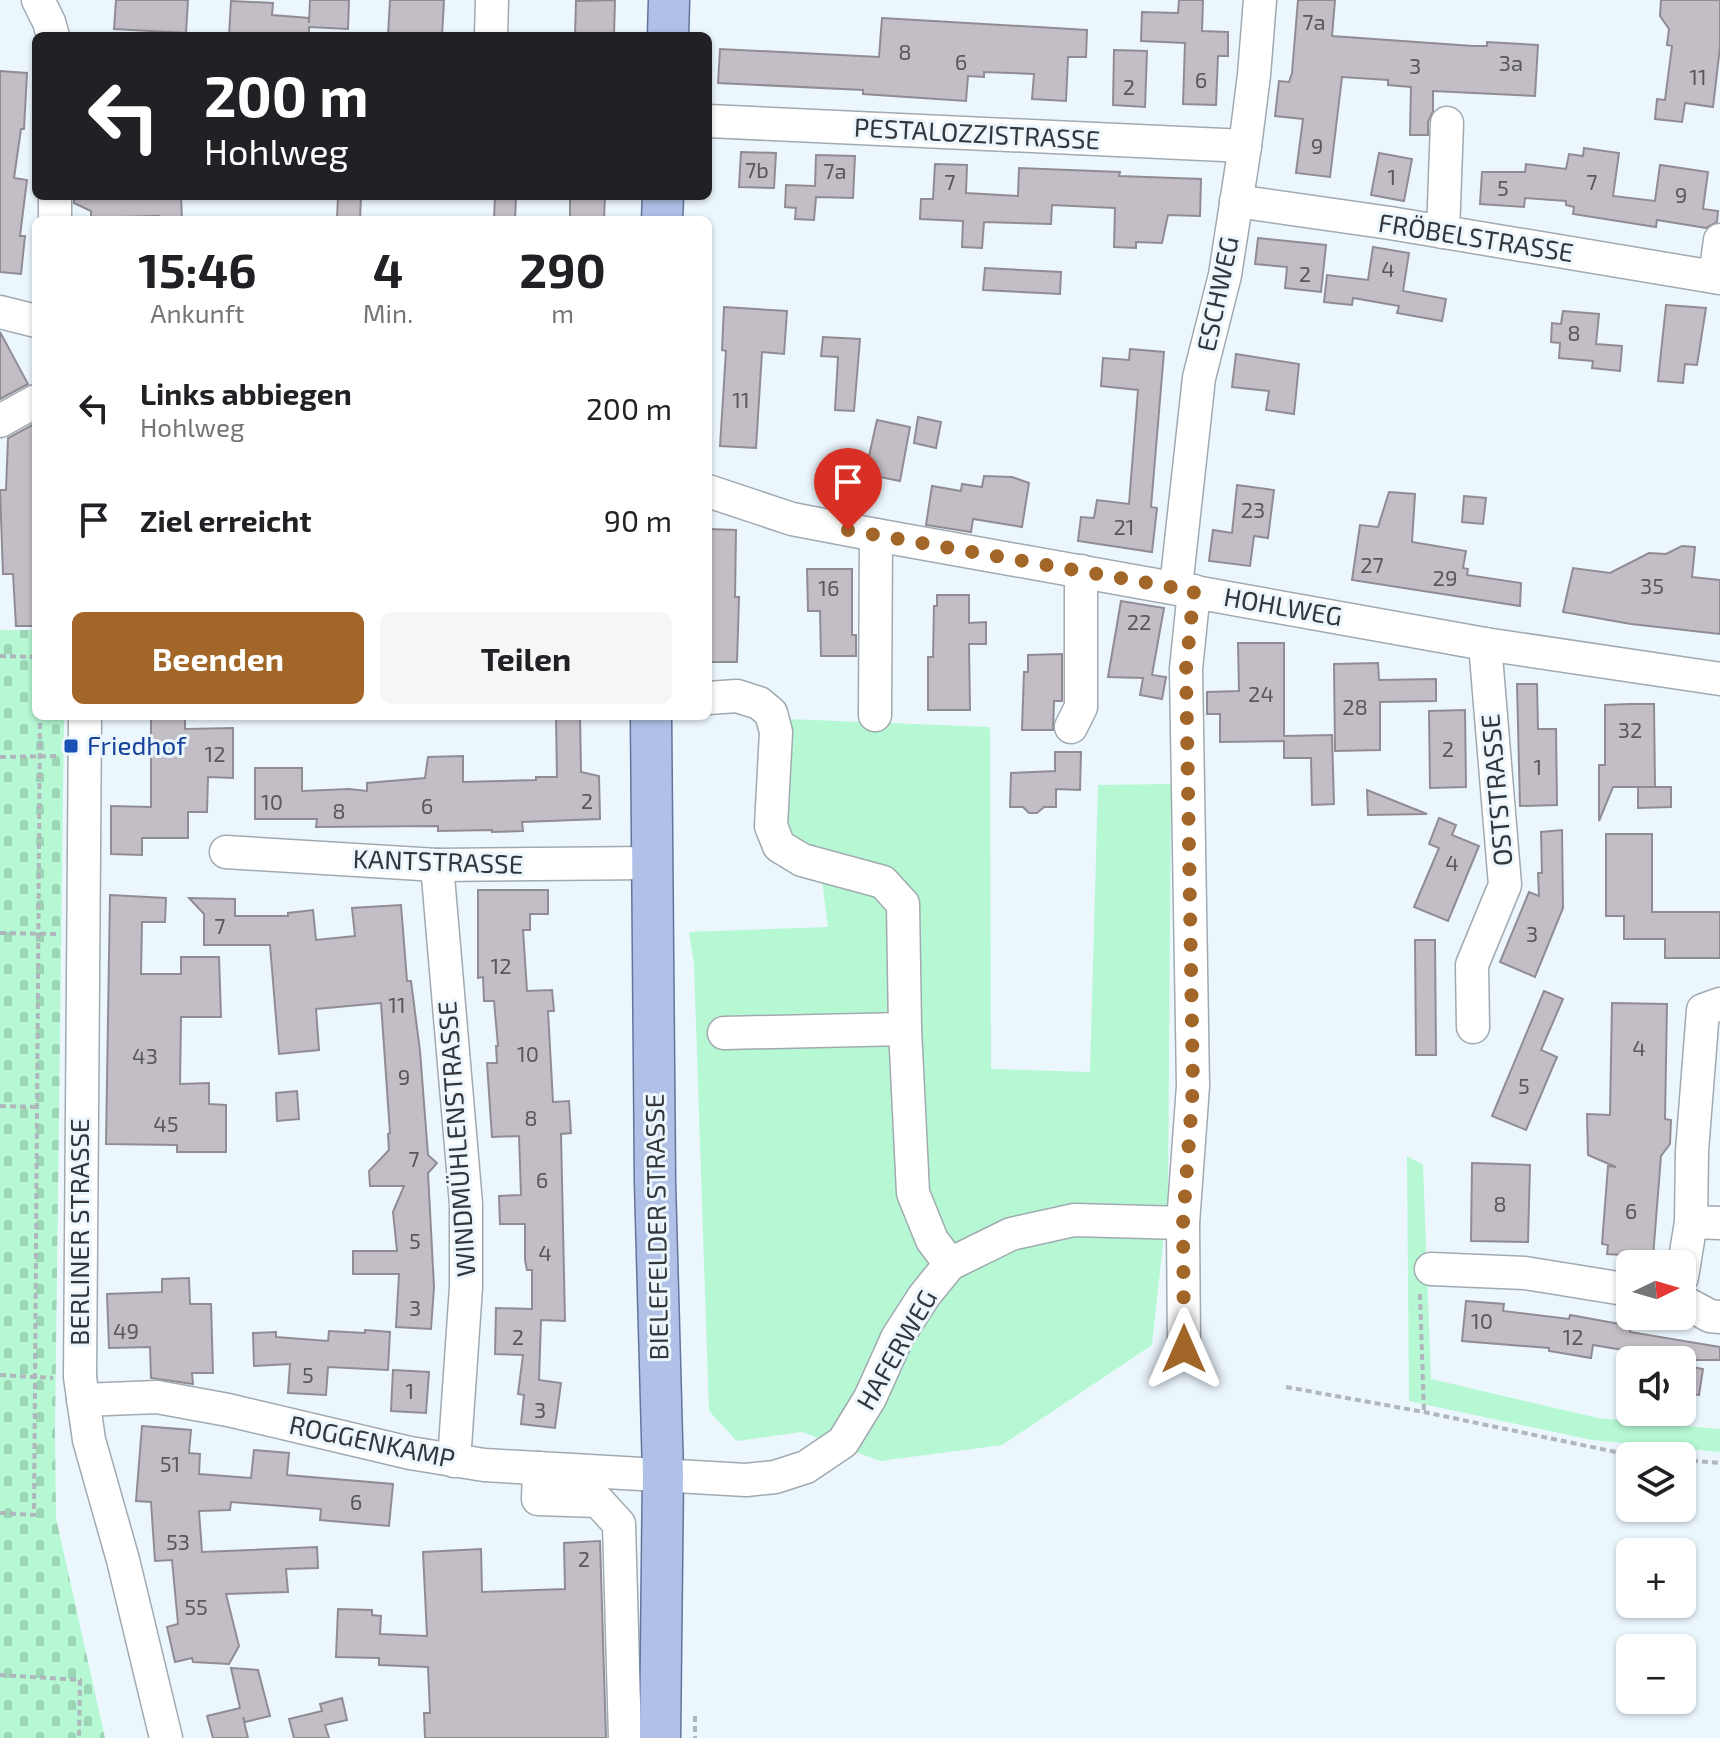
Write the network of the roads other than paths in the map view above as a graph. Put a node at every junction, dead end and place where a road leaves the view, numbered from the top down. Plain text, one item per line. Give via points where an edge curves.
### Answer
1 (38, 0) edge
2 (492, 0) edge
3 (669, 0) edge
4 (1260, 0) edge
5 (52, 32) edge
6 (491, 32) edge
7 (668, 32) edge
8 (712, 121) edge
9 (1447, 123) dead end
10 (1245, 146) junction
11 (1236, 201) junction
12 (1443, 232) junction
13 (1720, 240) edge
14 (1718, 277) edge
15 (0, 312) edge
16 (32, 320) edge
17 (32, 403) edge
18 (0, 421) edge
19 (712, 492) edge
20 (876, 535) junction
21 (1081, 571) junction
22 (1185, 589) junction
23 (1485, 644) junction
24 (1720, 679) edge
25 (712, 698) edge
26 (875, 715) dead end
27 (85, 720) edge
28 (651, 720) edge
29 (1071, 727) dead end
30 (226, 852) dead end
31 (651, 863) junction
32 (437, 865) junction
33 (1720, 1004) edge
34 (1473, 1027) dead end
35 (905, 1029) junction
36 (724, 1033) dead end
37 (1183, 1223) junction
38 (1705, 1223) edge
39 (1694, 1250) edge
40 (950, 1264) junction
41 (1431, 1269) road end
42 (1616, 1288) edge
43 (1696, 1308) edge
44 (1720, 1317) edge
45 (1184, 1349) dead end
46 (81, 1388) junction
47 (454, 1461) junction
48 (539, 1468) junction
49 (663, 1474) junction
50 (166, 1738) edge
51 (625, 1738) edge
52 (660, 1738) edge

1 - 5 street
2 - 6 street
3 - 7 main road
4 - 10 street, ESCHWEG
8 - 10 street, PESTALOZZISTRASSE
9 - 12 street
10 - 11 street, ESCHWEG
11 - 12 street, FRÖBELSTRASSE
11 - 22 street, ESCHWEG via 1225,275 1199,378
12 - 14 street, FRÖBELSTRASSE
13 - 14 street, FRÖBELSTRASSE
15 - 16 street
17 - 18 street
19 - 20 street, HOHLWEG via 792,519
20 - 21 street, HOHLWEG
20 - 26 street
21 - 22 street, HOHLWEG
21 - 29 street via 1081,707
22 - 23 street, HOHLWEG
22 - 37 street, ESCHWEG via 1193,1086
23 - 24 street, HOHLWEG
23 - 34 street, OSTSTRASSE via 1505,885 1472,965
25 - 35 street via 737,696 771,713 776,732 771,826 779,846 802,860 883,882 903,904
27 - 46 street, BERLINER STRASSE
28 - 31 main road, BIELEFELDER STRASSE
30 - 32 street, KANTSTRASSE
31 - 32 street, KANTSTRASSE
31 - 49 main road, BIELEFELDER STRASSE
32 - 47 street, WINDMÜHLENSTRASSE via 466,1204
33 - 38 street via 1703,1010 1692,1151
35 - 36 street
35 - 40 street via 913,1193 932,1240
37 - 40 street, HAFERWEG via 1061,1222 1011,1234
37 - 45 street, ESCHWEG
38 - 39 street
40 - 49 street, HAFERWEG via 897,1338 843,1442 806,1467 775,1477
41 - 42 street via 1525,1273
43 - 44 street
46 - 47 street, ROGGENKAMP via 228,1410
46 - 50 street, BERLINER STRASSE via 89,1440
47 - 48 street, ROGGENKAMP
48 - 49 street, ROGGENKAMP
48 - 51 street via 538,1499 598,1501 619,1524
49 - 52 main road, BIELEFELDER STRASSE

